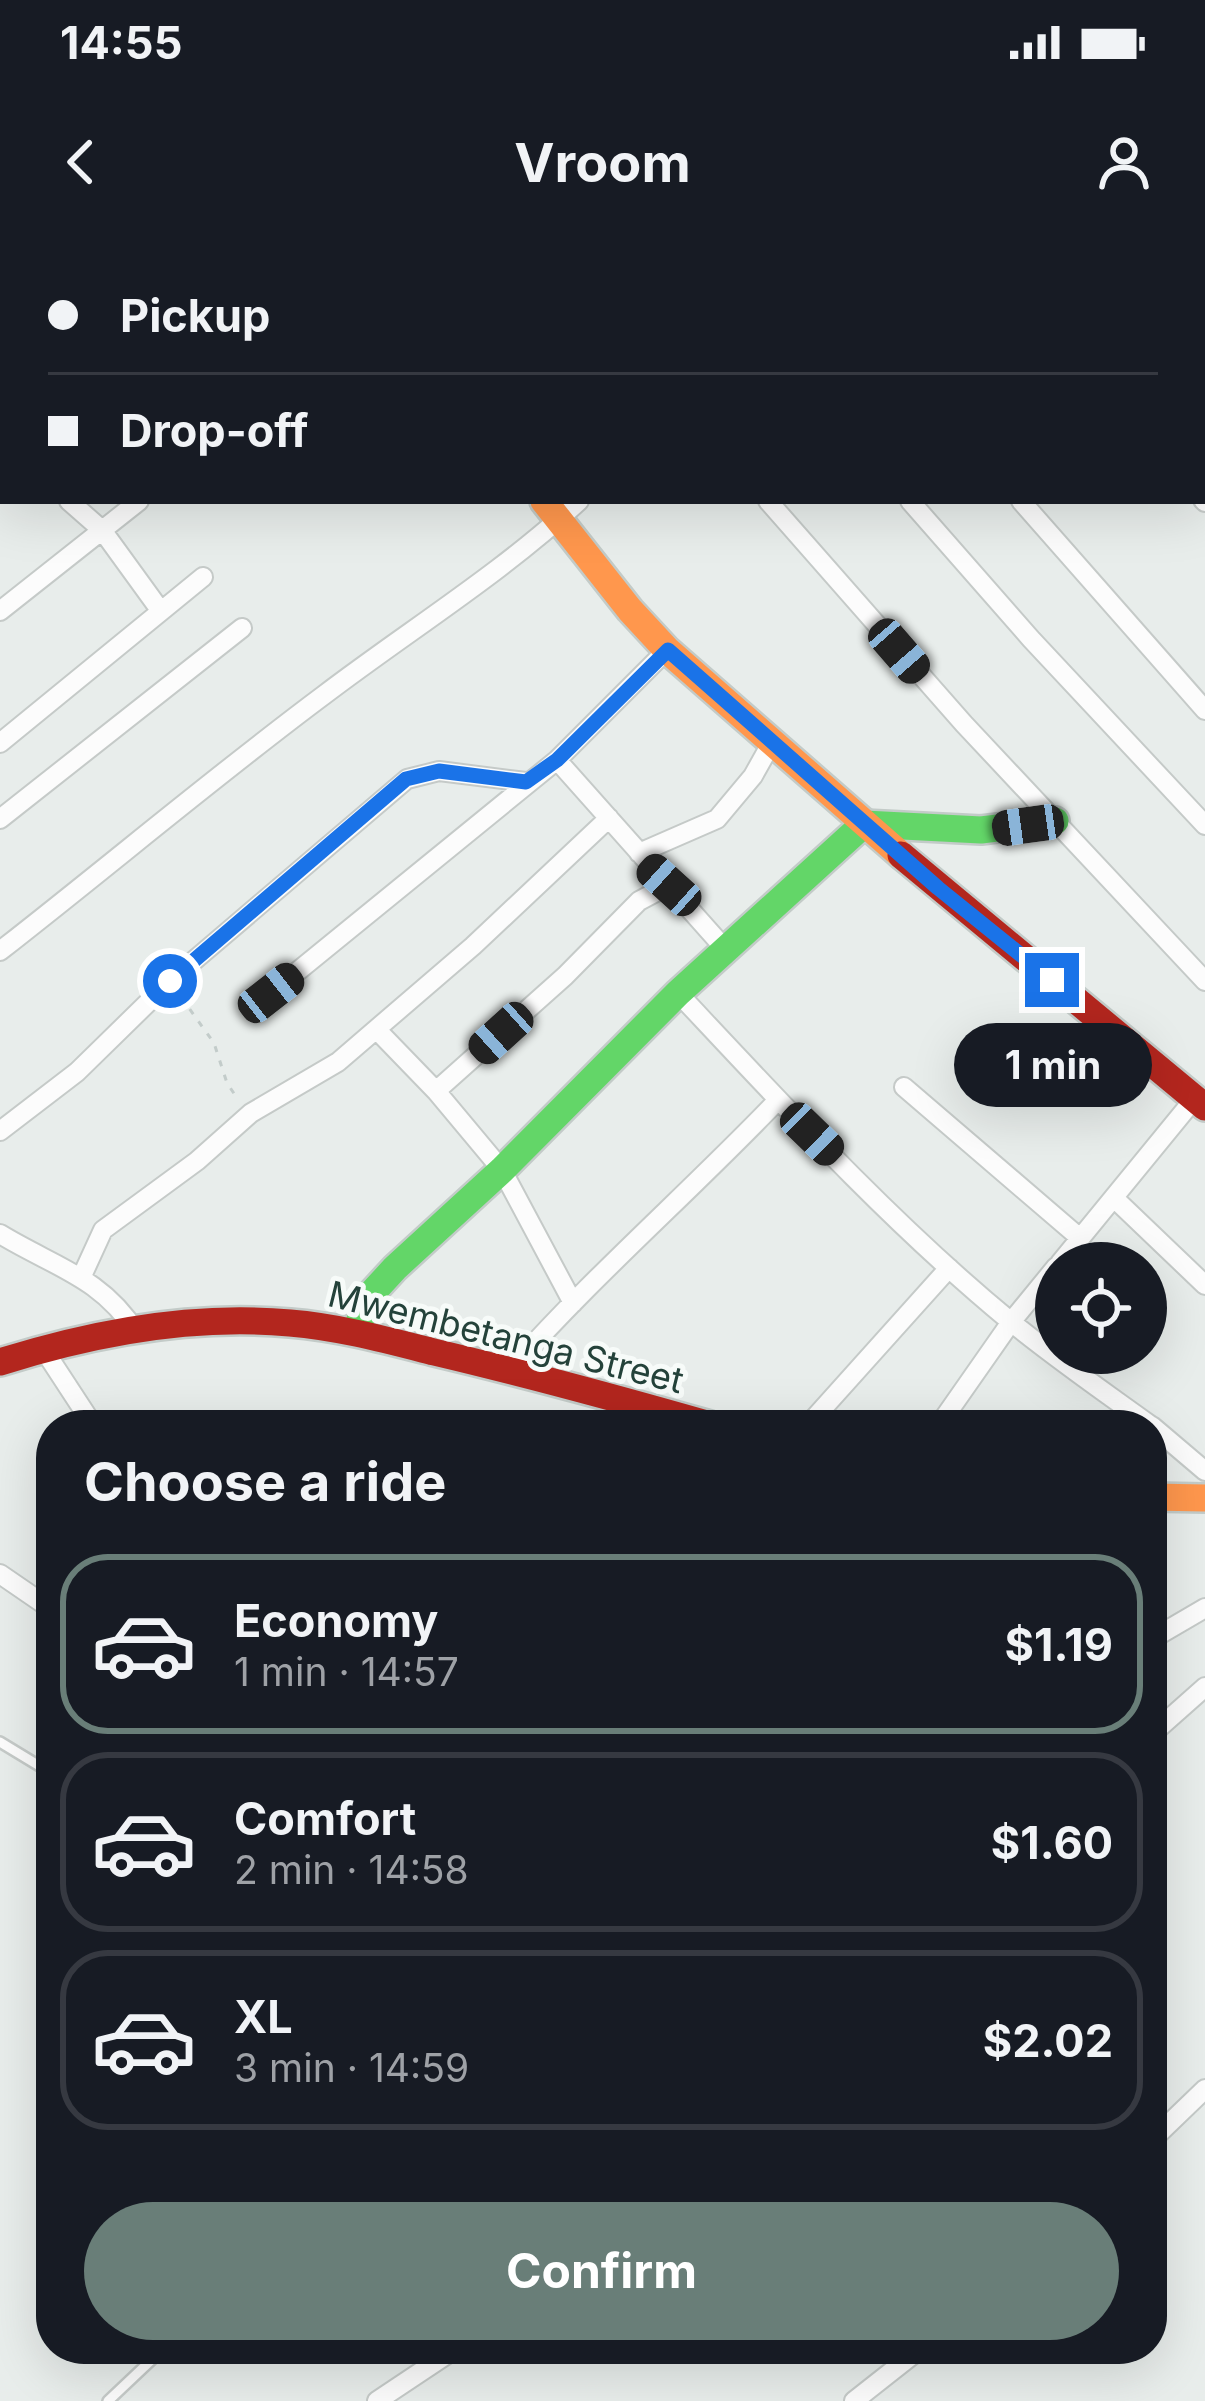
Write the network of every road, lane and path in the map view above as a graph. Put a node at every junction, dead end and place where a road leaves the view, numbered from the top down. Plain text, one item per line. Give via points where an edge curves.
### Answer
1 (72, 504) edge
2 (136, 504) edge
3 (771, 504) edge
4 (913, 504) edge
5 (1024, 504) edge
6 (551, 511) edge
7 (101, 530) junction
8 (203, 577) dead end
9 (0, 610) edge
10 (160, 610) junction
11 (242, 628) dead end
12 (668, 650) junction
13 (1205, 710) edge
14 (772, 742) junction
15 (0, 743) edge
16 (557, 760) junction
17 (526, 782) junction
18 (609, 818) junction
19 (0, 819) edge
20 (1054, 821) junction
21 (864, 824) junction
22 (1205, 825) edge
23 (639, 853) junction
24 (669, 885) junction
25 (726, 950) junction
26 (0, 951) edge
27 (170, 981) junction
28 (1205, 981) edge
29 (271, 993) dead end
30 (678, 993) junction
31 (377, 1030) junction
32 (904, 1087) dead end
33 (436, 1090) junction
34 (778, 1100) junction
35 (1200, 1102) edge
36 (251, 1113) junction
37 (0, 1131) edge
38 (502, 1169) junction
39 (1114, 1198) junction
40 (0, 1234) edge
41 (1080, 1238) junction
42 (1077, 1242) edge
43 (950, 1268) junction
44 (81, 1278) junction
45 (1205, 1285) edge
46 (1035, 1293) edge
47 (573, 1303) junction
48 (1011, 1322) junction
49 (136, 1332) junction
50 (355, 1332) junction
51 (42, 1347) junction
52 (0, 1362) edge
53 (510, 1370) junction
54 (83, 1410) edge
55 (655, 1410) edge
56 (822, 1410) edge
57 (949, 1410) edge
58 (1129, 1410) edge
59 (1167, 1439) edge
60 (1205, 1471) edge
61 (1167, 1497) edge
62 (1205, 1498) edge
63 (0, 1574) edge
64 (36, 1599) edge
65 (1205, 1608) edge
66 (1167, 1630) edge
67 (1197, 1693) edge
68 (1205, 1716) edge
69 (1167, 1720) edge
70 (0, 1742) edge
71 (36, 1764) edge
72 (1204, 2093) edge
73 (1167, 2126) edge
74 (147, 2364) edge
75 (432, 2364) edge
76 (901, 2364) edge
77 (108, 2401) edge
78 (377, 2401) edge
79 (854, 2401) edge

1 - 7 street
2 - 7 street
3 - 20 street
4 - 22 street
5 - 13 street
6 - 12 street
6 - 26 street via 406,639 277,730
7 - 9 street
7 - 10 street
8 - 10 street
10 - 15 street
11 - 19 street
12 - 14 street
12 - 16 street
14 - 21 street
14 - 23 street via 717,819
16 - 17 street
16 - 18 street
17 - 27 street via 439,771 406,779
17 - 29 street
18 - 23 street
18 - 31 street
20 - 21 street via 981,830
20 - 28 street
21 - 25 street
21 - 35 street
23 - 24 street
24 - 25 street
24 - 33 street via 639,901
25 - 30 street
27 - 36 path
27 - 37 street via 77,1072
30 - 34 street
30 - 38 street
31 - 33 street
31 - 36 street
32 - 41 street
33 - 38 street
34 - 43 street
34 - 47 street
35 - 39 street
36 - 44 street via 103,1230
38 - 47 street
38 - 50 street via 372,1293
39 - 41 street
39 - 45 street
40 - 44 street
41 - 42 street
43 - 48 street
43 - 56 street
44 - 49 street via 118,1305
46 - 48 street
47 - 53 street
48 - 57 street
48 - 58 street
49 - 50 street, Mwembetanga Street via 285,1323
49 - 51 street, Mwembetanga Street
50 - 53 street, Mwembetanga Street
51 - 52 street, Mwembetanga Street
51 - 54 street
53 - 55 street, Mwembetanga Street
59 - 60 street
61 - 62 street
63 - 64 street
65 - 66 street
67 - 68 street
67 - 69 street
70 - 71 lane
72 - 73 street
74 - 77 lane
75 - 78 street
76 - 79 street

